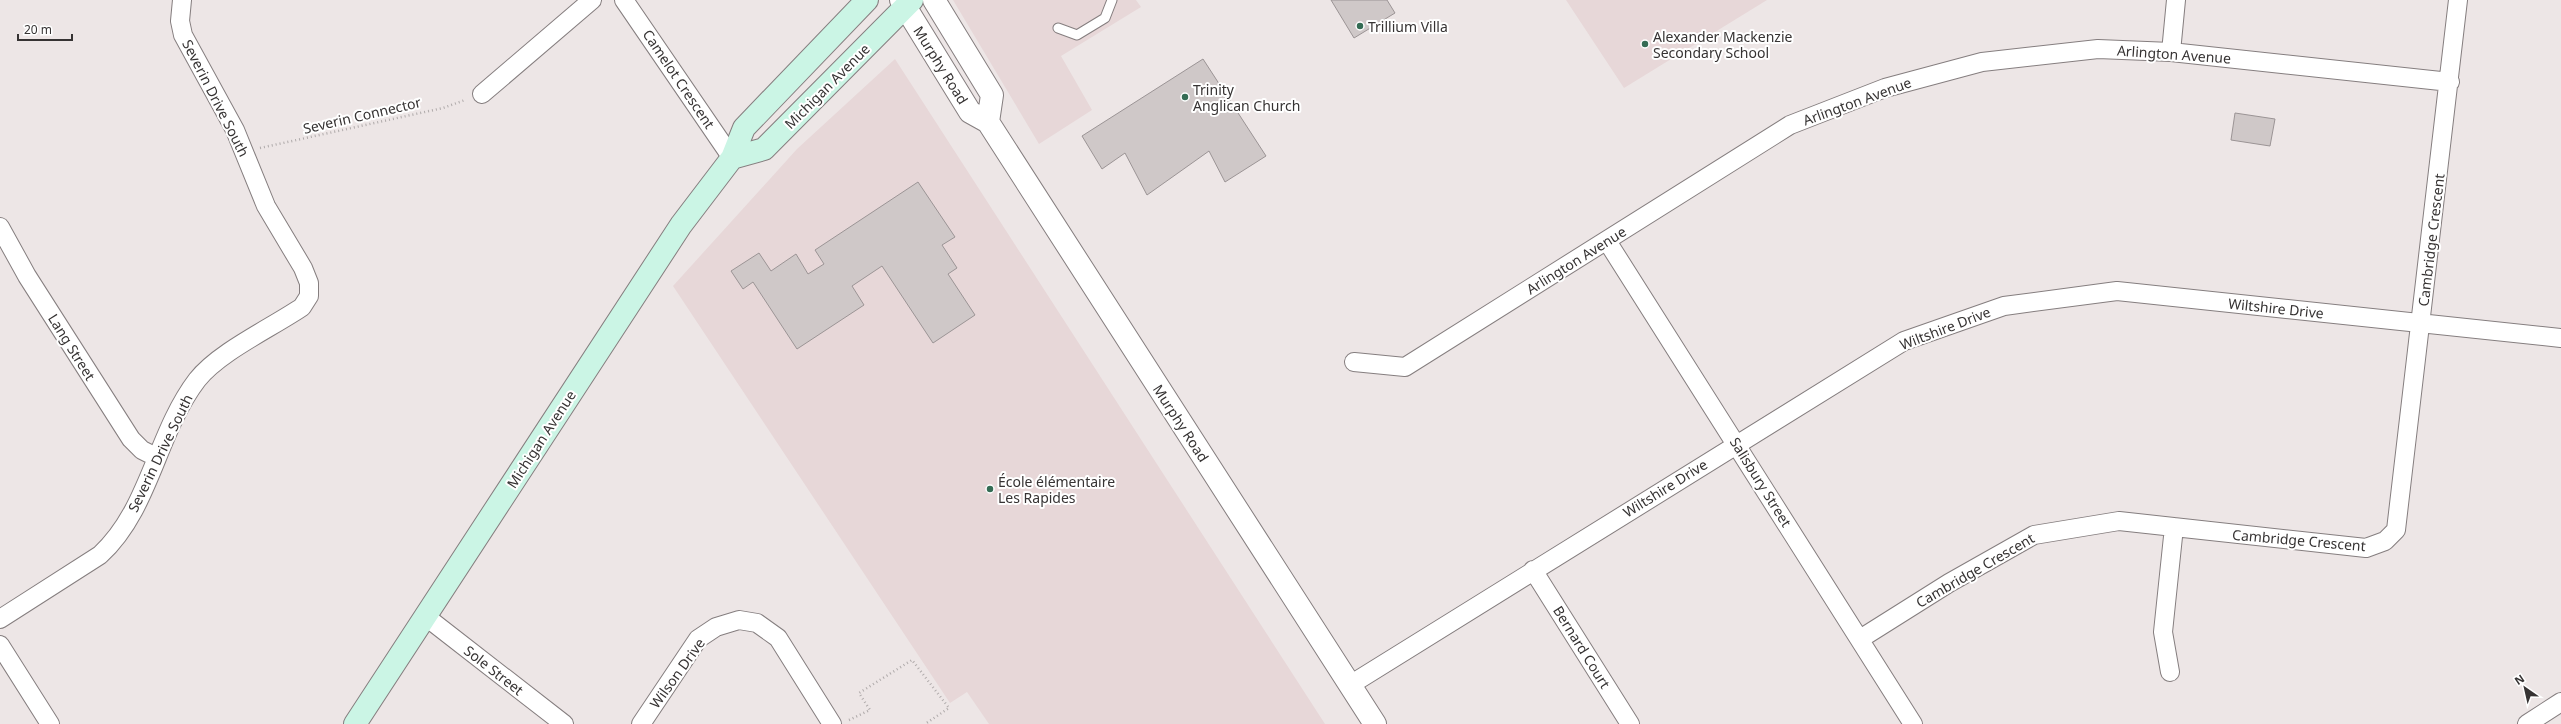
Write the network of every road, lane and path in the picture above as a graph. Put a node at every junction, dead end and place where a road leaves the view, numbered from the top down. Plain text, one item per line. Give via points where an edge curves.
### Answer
1 (182, 0) edge
2 (592, 0) edge
3 (624, 0) edge
4 (867, 0) edge
5 (934, 0) edge
6 (1112, 0) edge
7 (2176, 0) edge
8 (2458, 0) edge
9 (906, 2) edge
10 (1058, 28) dead end
11 (2171, 52) junction
12 (2450, 82) junction
13 (482, 94) joint
14 (988, 122) junction
15 (244, 152) junction
16 (732, 158) junction
17 (0, 227) edge
18 (1607, 241) junction
19 (2421, 323) junction
20 (2561, 338) edge
21 (1354, 362) dead end
22 (1737, 443) junction
23 (156, 457) junction
24 (2174, 527) junction
25 (1534, 570) junction
26 (425, 616) junction
27 (0, 619) edge
28 (1860, 639) junction
29 (0, 645) edge
30 (2170, 672) dead end
31 (1350, 685) junction
32 (2561, 702) edge
33 (839, 723) edge
34 (50, 724) edge
35 (355, 724) edge
36 (564, 724) edge
37 (641, 724) edge
38 (925, 724) edge
39 (1375, 724) edge
40 (1630, 724) edge
41 (1913, 724) edge
42 (2527, 724) edge

1 - 15 street, Severin Drive South via 180,22 183,35 235,130
2 - 13 street
3 - 16 street, Camelot Crescent
4 - 16 main road, Michigan Avenue via 744,128
5 - 14 street, Murphy Road via 992,94
6 - 10 lane via 1105,18 1077,35
7 - 11 street
8 - 12 street, Cambridge Crescent
9 - 14 street, Murphy Road via 970,112
9 - 16 main road, Michigan Avenue via 764,149
11 - 12 street, Arlington Avenue
11 - 18 street, Arlington Avenue via 2098,49 1982,62 1886,88 1790,125
12 - 19 street, Cambridge Crescent
13 - 15 path, Severin Connector via 443,108
14 - 31 street, Murphy Road
15 - 23 street, Severin Drive South via 266,206 303,268 309,296 302,307 218,361 198,379 184,398
16 - 26 main road, Michigan Avenue via 681,225
17 - 23 street, Lang Street via 27,276 131,439 142,450
18 - 21 street, Arlington Avenue via 1405,367
18 - 22 street, Salisbury Street
19 - 20 street, Wiltshire Drive
19 - 22 street, Wiltshire Drive via 2117,291 2004,306 1904,341
19 - 24 street, Cambridge Crescent via 2396,530 2385,541 2366,548
22 - 25 street, Wiltshire Drive
22 - 28 street, Salisbury Street
23 - 27 street, Severin Drive South via 133,512 112,544 100,555
24 - 28 street, Cambridge Crescent via 2119,521 2034,535 1948,583
24 - 30 street via 2163,632
25 - 31 street, Wiltshire Drive
25 - 40 street, Bernard Court
26 - 35 main road, Michigan Avenue
26 - 36 street, Sole Street
28 - 41 street, Salisbury Street
29 - 34 street
31 - 39 street, Murphy Road
32 - 42 street
33 - 37 street, Wilson Drive via 778,638 757,623 739,620 716,627 698,639
33 - 38 path via 870,710 860,693 912,660 948,708

